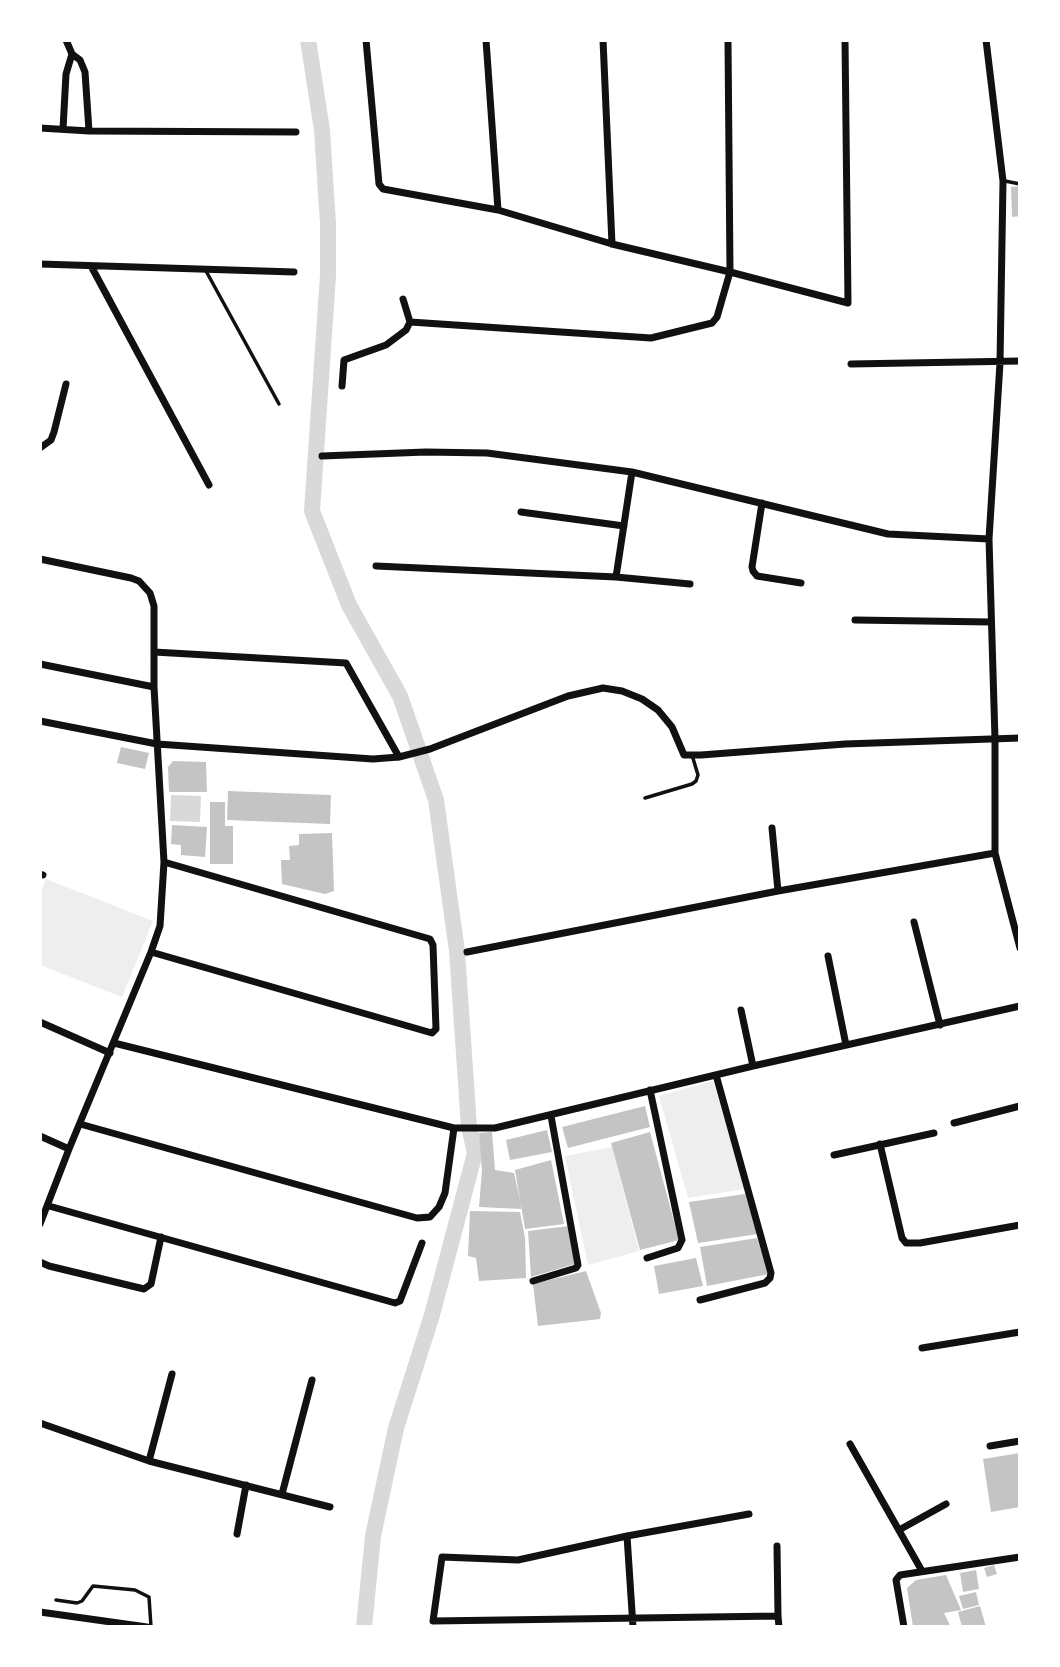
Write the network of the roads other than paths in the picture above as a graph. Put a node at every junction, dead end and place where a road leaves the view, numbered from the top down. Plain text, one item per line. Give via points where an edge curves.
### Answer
1 (66, 40) edge
2 (366, 40) edge
3 (486, 40) edge
4 (603, 40) edge
5 (728, 40) edge
6 (845, 40) edge
7 (986, 40) edge
8 (72, 54) junction
9 (40, 128) edge
10 (64, 130) junction
11 (89, 131) junction
12 (296, 132) dead end
13 (1003, 181) junction
14 (1020, 184) edge
15 (498, 209) junction
16 (612, 244) junction
17 (40, 264) edge
18 (90, 266) junction
19 (205, 269) junction
20 (294, 272) dead end
21 (730, 272) junction
22 (403, 299) dead end
23 (410, 321) junction
24 (1020, 361) edge
25 (1000, 363) junction
26 (851, 365) dead end
27 (66, 384) dead end
28 (342, 386) dead end
29 (279, 404) dead end
30 (40, 447) edge
31 (322, 456) dead end
32 (632, 472) junction
33 (209, 485) dead end
34 (762, 503) junction
35 (521, 512) dead end
36 (624, 526) junction
37 (989, 539) junction
38 (40, 559) edge
39 (376, 566) dead end
40 (616, 577) junction
41 (690, 583) dead end
42 (801, 583) dead end
43 (855, 620) dead end
44 (991, 622) junction
45 (154, 652) junction
46 (40, 664) edge
47 (154, 687) junction
48 (40, 721) edge
49 (1020, 738) edge
50 (995, 739) junction
51 (157, 744) junction
52 (692, 755) junction
53 (399, 757) junction
54 (645, 798) dead end
55 (772, 828) dead end
56 (995, 853) junction
57 (164, 862) junction
58 (778, 891) junction
59 (1020, 905) edge
60 (1011, 907) junction
61 (915, 922) dead end
62 (1020, 947) edge
63 (151, 951) junction
64 (467, 952) dead end
65 (828, 956) dead end
66 (1020, 1006) edge
67 (741, 1010) dead end
68 (40, 1022) edge
69 (940, 1025) junction
70 (114, 1043) junction
71 (846, 1045) junction
72 (110, 1053) junction
73 (753, 1066) junction
74 (716, 1075) junction
75 (650, 1090) junction
76 (1020, 1106) edge
77 (551, 1116) junction
78 (954, 1123) dead end
79 (80, 1124) junction
80 (454, 1128) junction
81 (934, 1133) dead end
82 (40, 1136) edge
83 (880, 1144) junction
84 (69, 1149) junction
85 (835, 1155) dead end
86 (49, 1206) junction
87 (40, 1224) edge
88 (1020, 1225) edge
89 (161, 1237) junction
90 (422, 1243) dead end
91 (646, 1258) dead end
92 (40, 1262) edge
93 (533, 1281) dead end
94 (700, 1300) dead end
95 (1020, 1332) edge
96 (922, 1348) dead end
97 (172, 1374) dead end
98 (312, 1380) dead end
99 (42, 1423) edge
100 (40, 1435) edge
101 (1020, 1441) edge
102 (850, 1444) dead end
103 (990, 1446) dead end
104 (149, 1461) junction
105 (246, 1485) junction
106 (282, 1494) junction
107 (946, 1504) dead end
108 (330, 1507) dead end
109 (749, 1514) dead end
110 (899, 1530) junction
111 (237, 1534) dead end
112 (627, 1536) junction
113 (777, 1546) dead end
114 (1020, 1557) edge
115 (922, 1571) junction
116 (56, 1601) dead end
117 (40, 1612) edge
118 (778, 1616) junction
119 (632, 1623) edge
120 (149, 1627) edge
121 (779, 1627) edge
122 (904, 1627) edge

1 - 8 street
2 - 15 street via 380,186
3 - 15 street
4 - 16 street
5 - 21 street
6 - 21 street via 848,303
7 - 13 street
8 - 10 street via 66,74
8 - 11 street via 85,72
9 - 10 street
10 - 11 street
11 - 12 street
13 - 14 lane
13 - 25 street
15 - 16 street
16 - 21 street
17 - 18 street
18 - 19 street
18 - 33 street
19 - 20 street
19 - 29 lane
21 - 23 street via 718,317 712,323 661,337
22 - 23 street
23 - 28 street via 406,330 386,345 344,360
24 - 25 street
25 - 26 street
25 - 37 street
27 - 30 street via 51,440
31 - 32 street via 486,453
32 - 34 street
32 - 36 street
34 - 37 street via 888,534
34 - 42 street via 754,573
35 - 36 street
36 - 40 street
37 - 44 street
38 - 45 street via 139,581 150,593 154,607
39 - 40 street
40 - 41 street
43 - 44 street
44 - 50 street
45 - 47 street
45 - 53 street via 346,663
46 - 47 street
47 - 51 street
48 - 51 street
49 - 50 street
50 - 52 street
50 - 56 street
51 - 53 street
51 - 57 street
52 - 53 street via 682,753 672,727 658,709 622,691 603,688 568,696
52 - 54 lane via 696,781
55 - 58 street
56 - 58 street
56 - 60 street
57 - 63 street via 160,926
57 - 63 street via 430,939 436,1024 432,1033
58 - 64 street
59 - 60 street
60 - 62 street
61 - 69 street
63 - 70 street
65 - 71 street
66 - 69 street
67 - 73 street
68 - 72 street
69 - 71 street
70 - 72 street
70 - 80 street
71 - 73 street
72 - 79 street
73 - 74 street
74 - 75 street
74 - 94 street via 771,1273 765,1283
75 - 77 street
75 - 91 street via 682,1240 678,1248
76 - 78 street
77 - 80 street via 495,1128
77 - 93 street via 578,1265
79 - 80 street via 417,1218 430,1217 445,1193
79 - 84 street
81 - 83 street
82 - 84 street
83 - 85 street
83 - 88 street via 906,1243
84 - 86 street
86 - 87 street
86 - 89 street
89 - 90 street via 395,1303 400,1301
89 - 92 street via 151,1284 144,1289
95 - 96 street
97 - 104 street
98 - 106 street
99 - 100 street
99 - 104 street
101 - 103 street
102 - 110 street
104 - 105 street
105 - 106 street
105 - 111 street
106 - 108 street
107 - 110 street
109 - 112 street
110 - 115 street
112 - 119 street
112 - 119 street via 518,1560 442,1557 433,1621
113 - 118 street
114 - 115 street
115 - 122 street via 896,1577
116 - 120 lane via 82,1601 93,1586 135,1590 149,1598
117 - 120 street
118 - 119 street
118 - 121 street

